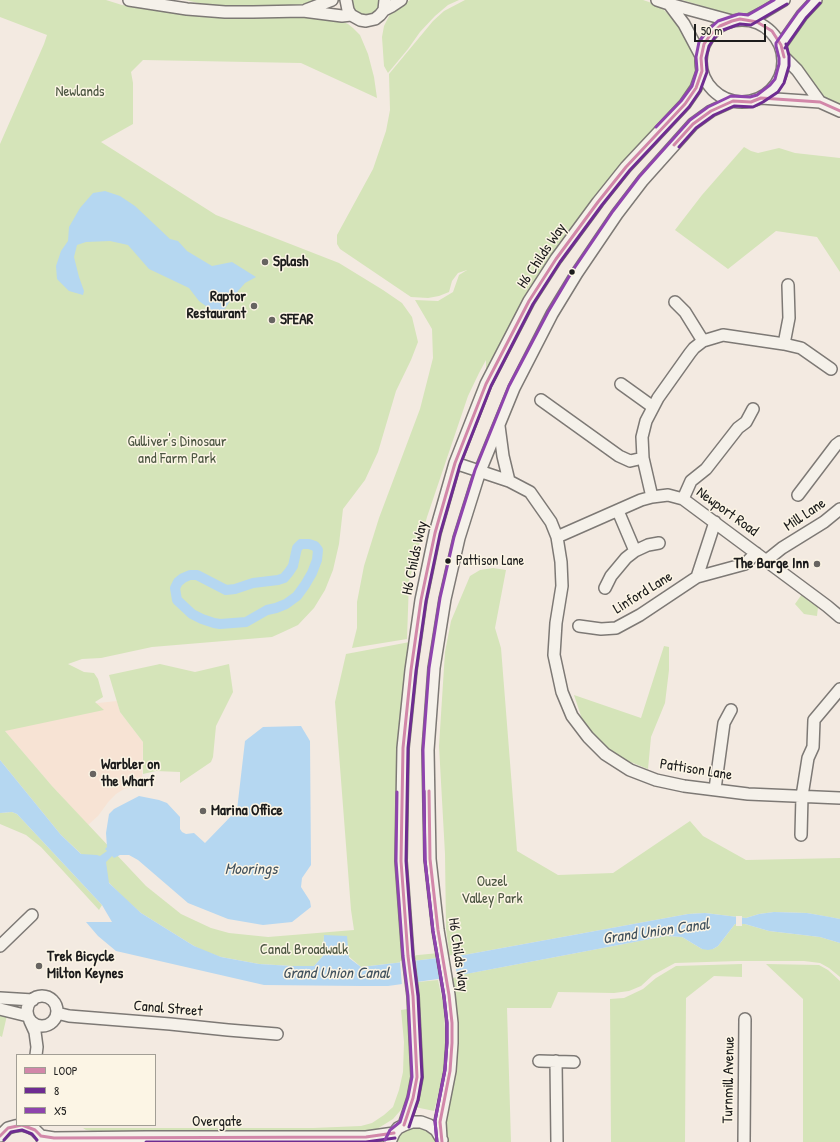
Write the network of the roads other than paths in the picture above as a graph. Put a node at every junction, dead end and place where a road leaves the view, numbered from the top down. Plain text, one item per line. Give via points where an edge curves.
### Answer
1 (128, 0) edge
2 (332, 0) edge
3 (346, 0) edge
4 (401, 0) edge
5 (657, 0) edge
6 (784, 0) edge
7 (816, 0) edge
8 (669, 4) junction
9 (384, 5) edge
10 (303, 11) junction
11 (351, 15) junction
12 (749, 20) junction
13 (732, 21) junction
14 (781, 45) junction
15 (784, 57) junction
16 (701, 63) junction
17 (760, 98) junction
18 (738, 102) junction
19 (820, 102) junction
20 (840, 111) edge
21 (788, 285) dead end
22 (675, 302) dead end
23 (704, 341) junction
24 (784, 344) junction
25 (831, 369) dead end
26 (621, 384) dead end
27 (541, 400) dead end
28 (653, 407) junction
29 (753, 409) dead end
30 (499, 426) junction
31 (840, 442) edge
32 (643, 458) junction
33 (455, 463) junction
34 (480, 472) junction
35 (509, 481) junction
36 (798, 495) dead end
37 (652, 497) junction
38 (683, 499) junction
39 (840, 509) edge
40 (618, 511) junction
41 (715, 522) junction
42 (558, 537) junction
43 (659, 543) dead end
44 (635, 551) junction
45 (756, 553) junction
46 (767, 560) junction
47 (697, 577) junction
48 (604, 588) dead end
49 (840, 617) edge
50 (578, 626) dead end
51 (840, 688) edge
52 (731, 710) dead end
53 (715, 789) junction
54 (802, 796) junction
55 (840, 798) edge
56 (801, 835) dead end
57 (32, 915) dead end
58 (0, 946) edge
59 (0, 998) edge
60 (33, 1000) junction
61 (0, 1009) edge
62 (29, 1018) junction
63 (55, 1018) junction
64 (745, 1019) dead end
65 (277, 1034) dead end
66 (36, 1051) edge
67 (539, 1061) dead end
68 (556, 1061) junction
69 (574, 1062) dead end
70 (16, 1117) edge
71 (404, 1125) junction
72 (16, 1126) edge
73 (26, 1126) edge
74 (4, 1132) edge
75 (38, 1133) edge
76 (392, 1138) edge
77 (442, 1140) edge
78 (557, 1142) edge
79 (744, 1142) edge

1 - 10 street via 225,12
2 - 10 street
3 - 11 street
4 - 9 street via 392,6
5 - 8 street
6 - 12 street
7 - 14 street
8 - 13 street
8 - 16 street via 684,24
9 - 11 street via 376,18 366,21
10 - 11 street
12 - 13 street
12 - 14 street via 772,31
13 - 16 street via 720,26 711,34 704,44
14 - 15 street
15 - 17 street via 779,81 768,94
15 - 19 street via 797,70
16 - 18 street via 708,85 719,95
16 - 33 street, H6 Childs Way via 696,88 685,104 626,167 598,202 533,295 486,384
17 - 18 street via 751,102
17 - 19 street
18 - 30 street, H6 Childs Way via 711,111 693,124 643,180 617,214 552,314 514,388
19 - 20 street
21 - 24 street via 789,318
22 - 23 street via 685,312
23 - 24 street via 722,335
23 - 28 street via 690,353
24 - 25 street via 801,348
26 - 28 street
27 - 32 street via 619,456 630,461
28 - 32 street via 642,437
29 - 38 street via 746,422 738,428 706,470 691,481
30 - 34 street, H6 Childs Way
30 - 35 street
31 - 36 street
32 - 37 street
33 - 34 street, Pattison Lane
33 - 71 street, H6 Childs Way via 435,533 421,600 403,756 401,861 417,1077
34 - 35 street, Pattison Lane
34 - 77 street, H6 Childs Way via 459,538 445,598 434,668 428,750 430,859 452,1023 450,1071 440,1122
35 - 42 street, Pattison Lane via 530,492
37 - 38 street, Newport Road via 668,495
37 - 40 street, Newport Road
38 - 41 street, Newport Road
39 - 46 street, Mill Lane
40 - 42 street, Newport Road
40 - 44 street
41 - 45 street, Newport Road
41 - 47 street, Linford Lane
42 - 53 street, Pattison Lane via 562,586 554,655 562,692 572,716 605,754 630,770 656,780
43 - 44 street
44 - 48 street via 618,566
45 - 46 street, Newport Road
45 - 47 street, Linford Lane via 745,564
46 - 49 street, Newport Road
47 - 50 street, Linford Lane via 616,628
51 - 54 street via 814,720 814,747 808,758
52 - 53 street via 724,723
53 - 54 street, Pattison Lane via 748,794
54 - 55 street, Pattison Lane
54 - 56 street
57 - 58 street
59 - 60 street
60 - 62 street via 28,1007
60 - 63 street via 40,997 49,998 55,1004
61 - 62 street
62 - 63 street via 34,1024 44,1026
62 - 66 street via 35,1032
63 - 65 street, Canal Street via 69,1016
63 - 66 street
64 - 79 street, Turnmill Avenue
67 - 68 street
68 - 69 street
68 - 78 street
70 - 74 street
71 - 76 street
71 - 77 street via 412,1122 429,1125 436,1130
72 - 74 street, Overgate
73 - 75 street, Overgate
75 - 76 street, Overgate via 60,1138

